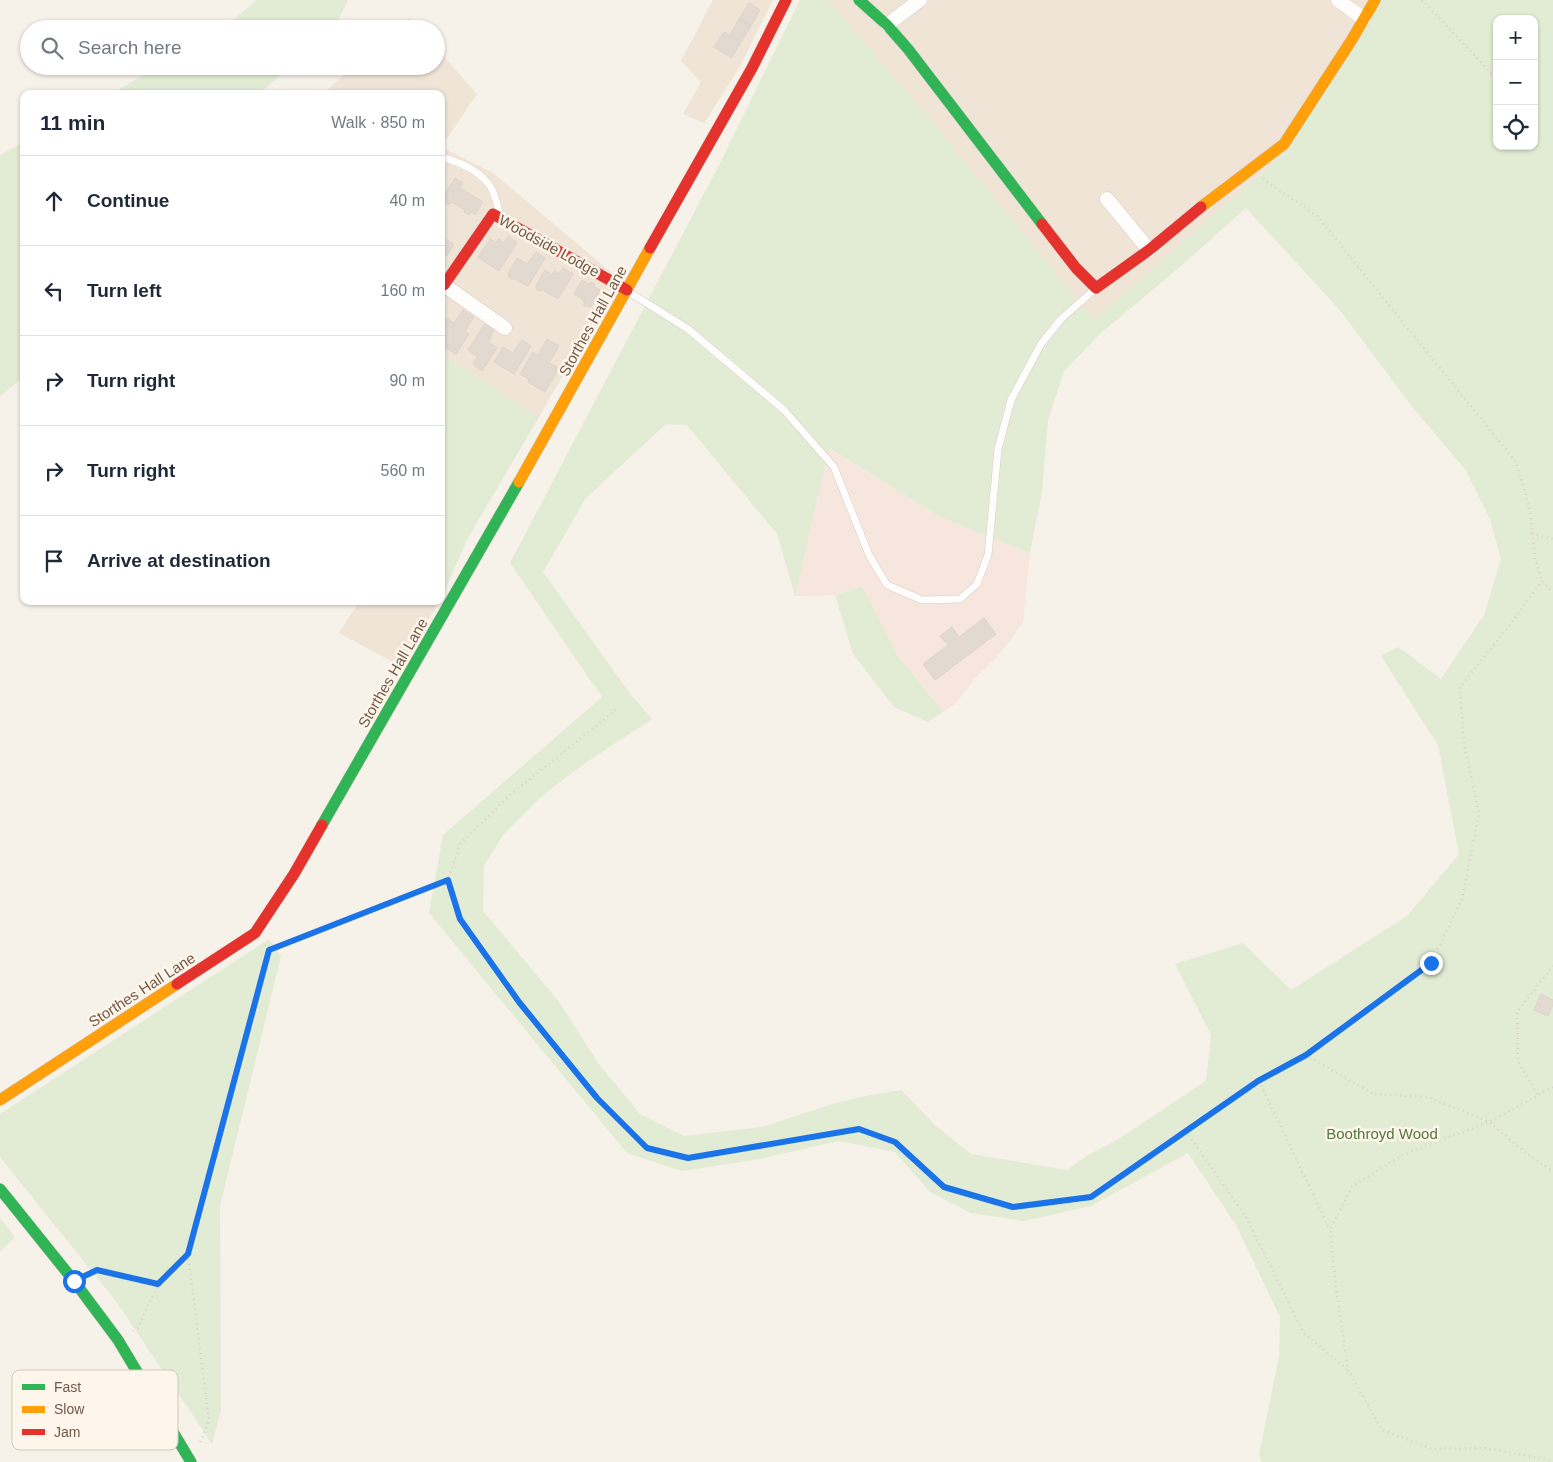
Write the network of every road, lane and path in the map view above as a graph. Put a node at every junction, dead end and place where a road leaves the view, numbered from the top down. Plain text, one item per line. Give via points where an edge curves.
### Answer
1 (786, 0) edge
2 (859, 0) edge
3 (920, 0) edge
4 (1338, 0) edge
5 (1375, 0) edge
6 (1422, 0) edge
7 (1364, 19) junction
8 (887, 25) junction
9 (1493, 75) edge
10 (445, 157) edge
11 (1250, 170) junction
12 (1107, 199) dead end
13 (501, 218) junction
14 (1149, 250) junction
15 (445, 281) edge
16 (445, 285) edge
17 (1096, 288) junction
18 (627, 290) junction
19 (505, 328) dead end
20 (1532, 534) junction
21 (1553, 539) edge
22 (1542, 581) junction
23 (1553, 592) edge
24 (616, 710) dead end
25 (448, 880) junction
26 (255, 933) junction
27 (269, 950) junction
28 (1553, 966) edge
29 (1306, 1055) junction
30 (1258, 1081) junction
31 (1553, 1087) edge
32 (1537, 1094) junction
33 (0, 1100) edge
34 (1489, 1122) junction
35 (1186, 1131) junction
36 (1553, 1171) edge
37 (0, 1189) edge
38 (1330, 1230) junction
39 (188, 1254) junction
40 (74, 1281) junction
41 (158, 1284) junction
42 (118, 1340) junction
43 (136, 1370) edge
44 (1348, 1370) junction
45 (178, 1441) edge
46 (188, 1458) edge
47 (1553, 1461) edge

1 - 18 street, Storthes Hall Lane via 752,68
2 - 8 street
3 - 8 street
4 - 7 street
5 - 7 street
6 - 9 path
7 - 11 street via 1284,144
8 - 17 street via 1076,268
10 - 13 lane via 486,181 496,198
11 - 14 street
11 - 20 path via 1318,216 1516,462 1530,510
12 - 14 street
13 - 15 street, Woodside Lodge via 493,214
13 - 18 street, Woodside Lodge
14 - 17 street
16 - 19 street, Woodside Lodge
17 - 18 lane via 1061,319 1041,344 1011,400 998,449 988,555 978,584 960,599 922,600 887,585 870,556 834,467 784,410 688,329
18 - 26 street, Storthes Hall Lane via 444,615 294,874
20 - 21 path
20 - 22 path
22 - 23 path
22 - 29 path via 1460,687 1464,745 1479,813 1462,899 1431,963
24 - 25 path via 510,795 460,844
25 - 27 path
25 - 35 path via 460,919 519,1002 597,1098 647,1148 688,1158 859,1129 895,1142 944,1187 1013,1207 1091,1197
26 - 27 path
26 - 33 street, Storthes Hall Lane
27 - 39 path
28 - 32 path via 1517,1012 1518,1061
29 - 30 path
29 - 34 path via 1373,1094 1428,1097
30 - 35 path
30 - 38 path
31 - 32 path
32 - 34 path
34 - 36 path via 1530,1157
34 - 38 path via 1402,1155 1352,1187
35 - 44 path via 1246,1216 1303,1332
37 - 40 street
38 - 44 path
39 - 41 path
39 - 46 path via 209,1420 201,1441
40 - 41 path via 97,1270
40 - 42 street
41 - 42 path via 138,1328
42 - 43 street
44 - 47 path via 1382,1430 1433,1449 1486,1448
45 - 46 street

